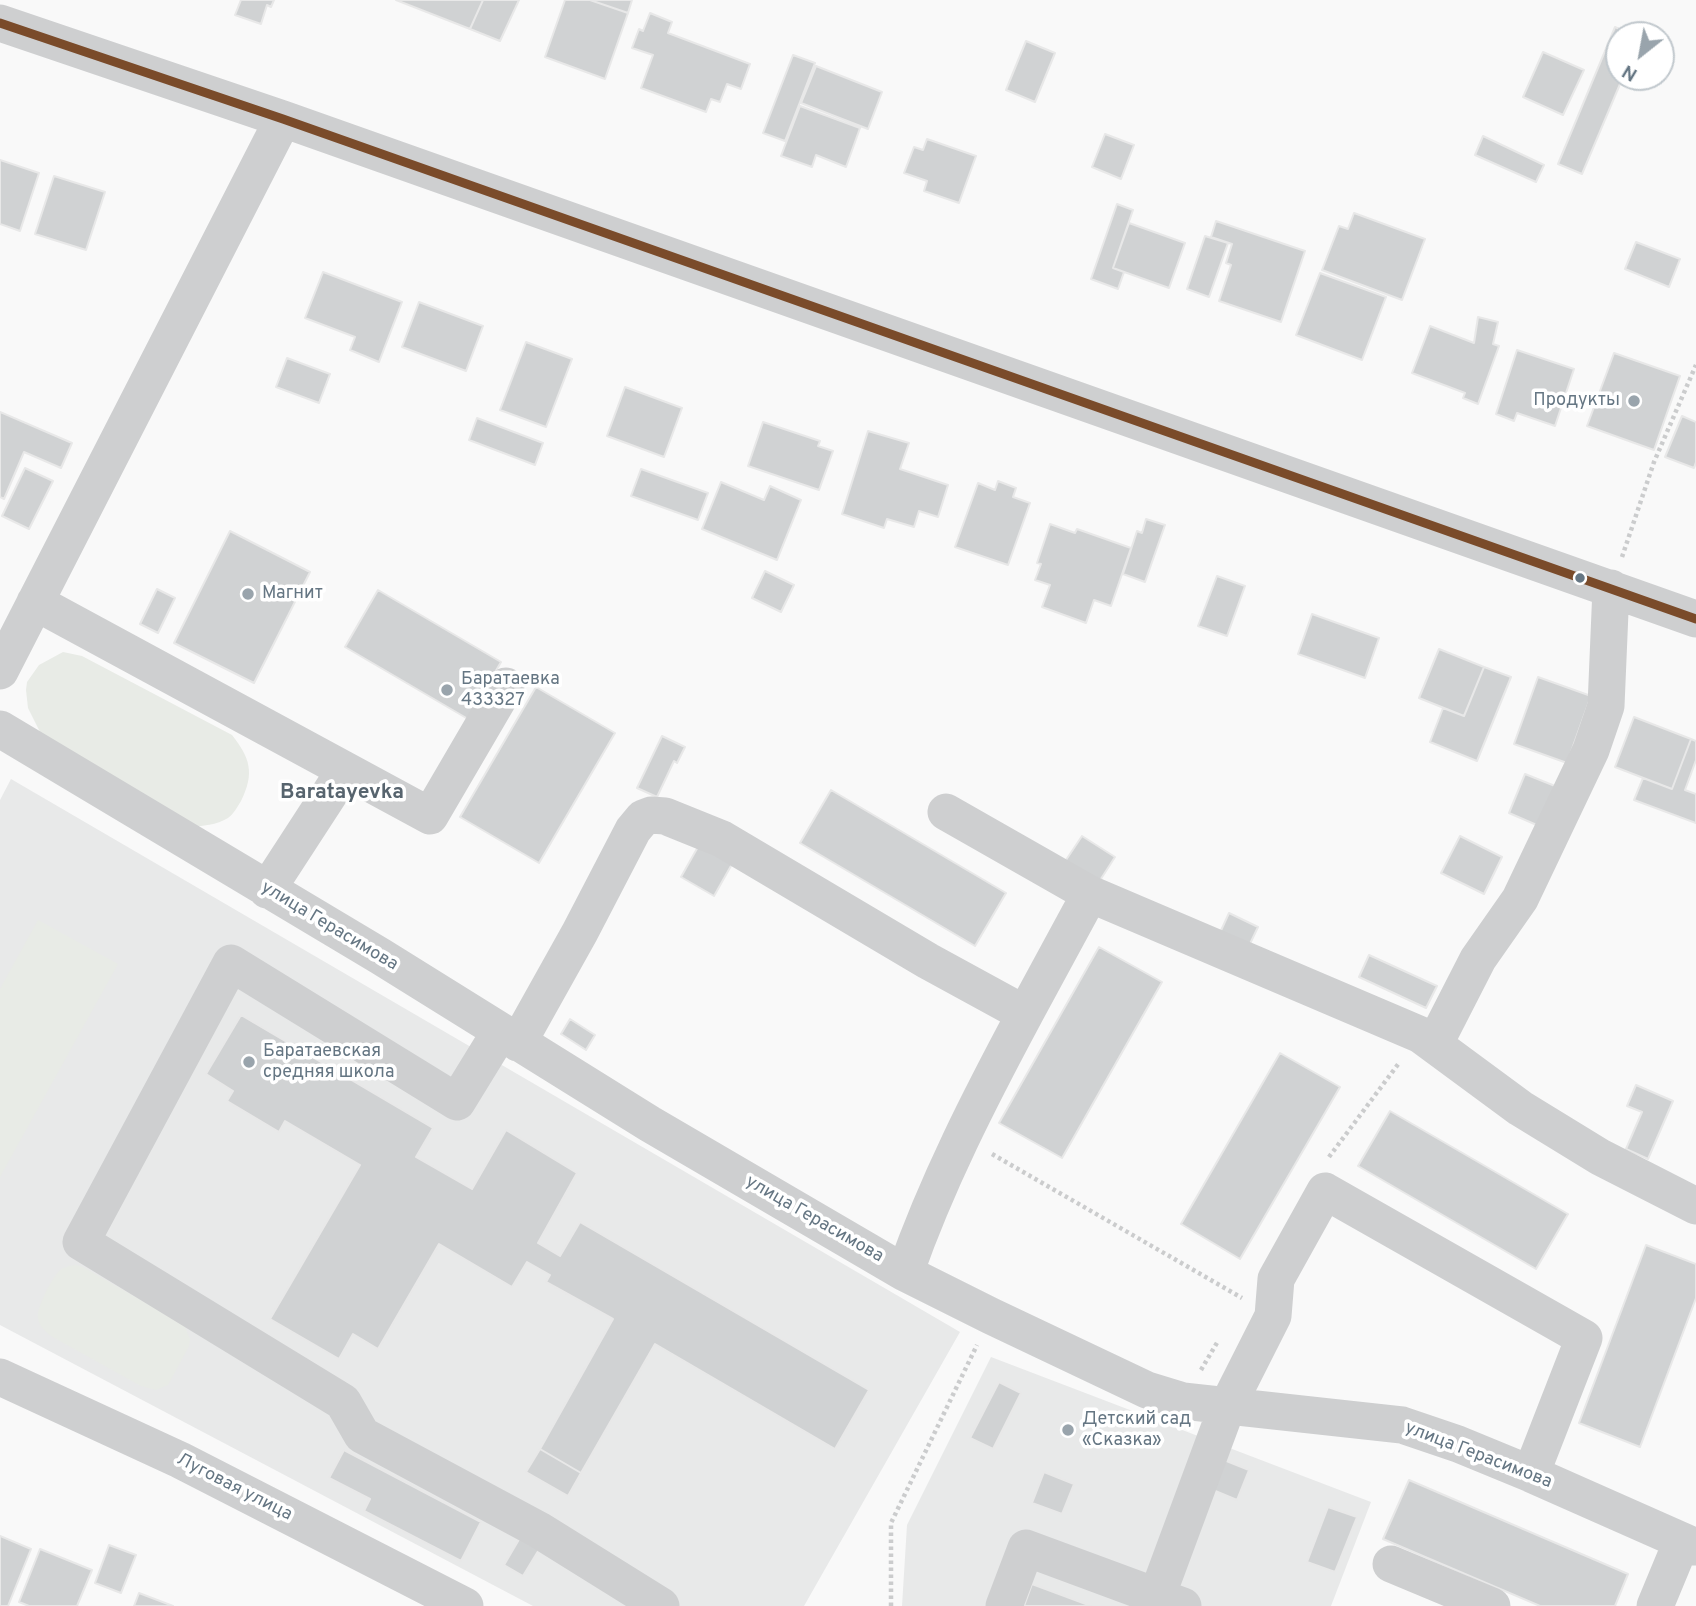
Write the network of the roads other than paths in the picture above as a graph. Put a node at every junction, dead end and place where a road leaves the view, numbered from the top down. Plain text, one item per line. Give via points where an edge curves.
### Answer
1 (0, 23) edge
2 (283, 120) junction
3 (1611, 588) junction
4 (20, 612) edge
5 (1696, 620) edge
6 (0, 671) edge
7 (506, 686) dead end
8 (0, 729) edge
9 (345, 770) junction
10 (946, 812) dead end
11 (267, 890) junction
12 (1090, 894) junction
13 (1025, 1014) junction
14 (509, 1038) junction
15 (1435, 1044) junction
16 (1696, 1206) edge
17 (905, 1273) junction
18 (0, 1377) edge
19 (1227, 1407) junction
20 (1531, 1474) junction
21 (1689, 1544) edge
22 (1391, 1564) dead end
23 (1170, 1601) edge
24 (465, 1606) edge
25 (661, 1606) edge
26 (1004, 1606) edge
27 (1492, 1606) edge
28 (1655, 1606) edge

1 - 2 street
2 - 3 street
2 - 4 street
3 - 5 street
3 - 15 street via 1606,706 1591,750 1520,899 1478,959
4 - 6 street
4 - 9 street
7 - 9 street via 430,816
8 - 11 street, улица Герасимова
9 - 11 street
10 - 12 street
11 - 14 street, улица Герасимова
12 - 13 street
12 - 15 street
13 - 14 street via 722,839 665,816 651,815 633,830 580,932
13 - 17 street via 960,1136
14 - 17 street, улица Герасимова
14 - 25 street via 457,1102 231,963 81,1242 343,1402 362,1435 539,1530
15 - 16 street via 1520,1108 1600,1157
17 - 19 street, улица Герасимова via 1147,1390
18 - 24 street, Луговая улица via 180,1460
19 - 20 street, улица Герасимова via 1402,1425
19 - 20 street via 1273,1316 1276,1279 1325,1191 1584,1338
19 - 23 street
20 - 21 street, улица Герасимова
21 - 28 street
22 - 27 street
23 - 26 street via 1026,1548

